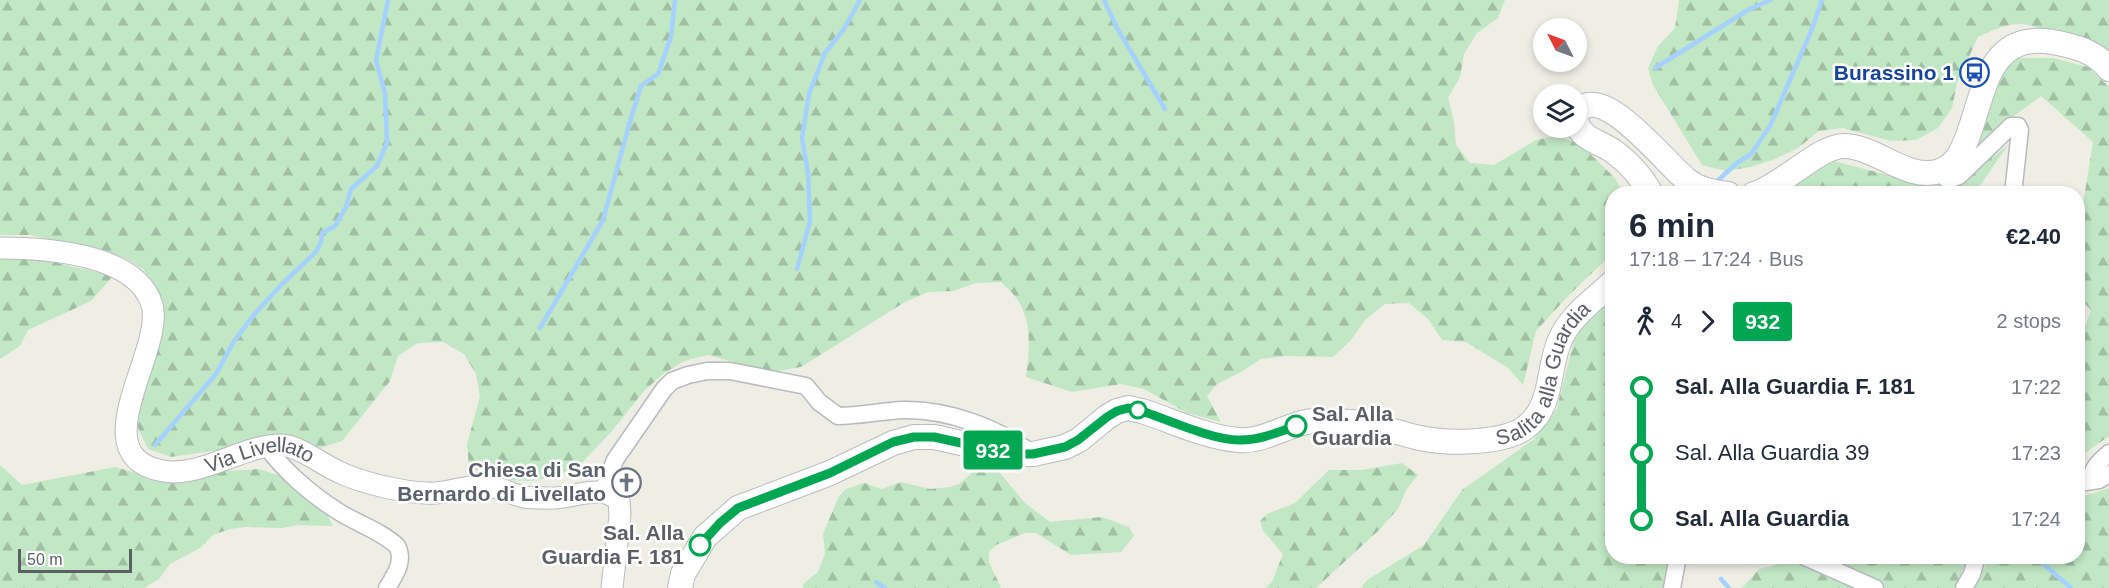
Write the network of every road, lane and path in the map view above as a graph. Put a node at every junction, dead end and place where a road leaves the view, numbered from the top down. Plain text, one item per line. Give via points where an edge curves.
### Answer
1 (2109, 69) edge
2 (1587, 105) edge
3 (1587, 137) edge
4 (1938, 172) junction
5 (1646, 186) edge
6 (1697, 186) edge
7 (1772, 186) edge
8 (2014, 186) edge
9 (0, 248) edge
10 (1605, 290) edge
11 (267, 447) junction
12 (2109, 453) edge
13 (1033, 454) junction
14 (2109, 474) edge
15 (2085, 481) edge
16 (603, 491) junction
17 (1676, 564) edge
18 (1821, 564) edge
19 (1975, 564) edge
20 (387, 588) edge
21 (612, 588) edge
22 (680, 588) edge
23 (1672, 588) edge
24 (1875, 588) edge
25 (1965, 588) edge

1 - 4 main road via 2095,55 2074,47 2031,40 2014,45 1991,68 1962,154
2 - 6 main road via 1606,107
3 - 5 main road via 1626,161
4 - 7 main road via 1910,169 1844,145 1830,148
4 - 8 street via 1948,180 1959,176 2015,125 2020,130
9 - 11 street, Via Livellato via 25,248 102,261 129,274 146,293 153,320 126,430 126,440 135,458 165,472 195,469
10 - 13 main road, Salita alla Guardia via 1567,327 1560,340 1543,408 1526,428 1503,438 1423,439 1365,424 1313,421 1242,440 1222,438 1128,408 1107,417 1065,447
11 - 16 street, Via Livellato via 286,445 340,472 409,491 435,493 487,486 523,496 555,499
11 - 20 street via 320,499 397,546 400,561
12 - 15 street
13 - 16 street via 1012,440 956,417 906,410 838,416 806,386 730,371 707,371 672,381 664,389 615,460
13 - 22 main road, Salita alla Guardia via 1011,454 934,437 893,442 830,473 738,508 705,537 687,566
14 - 15 street
16 - 21 street via 612,493 619,501
17 - 23 street
18 - 24 street
19 - 25 street

